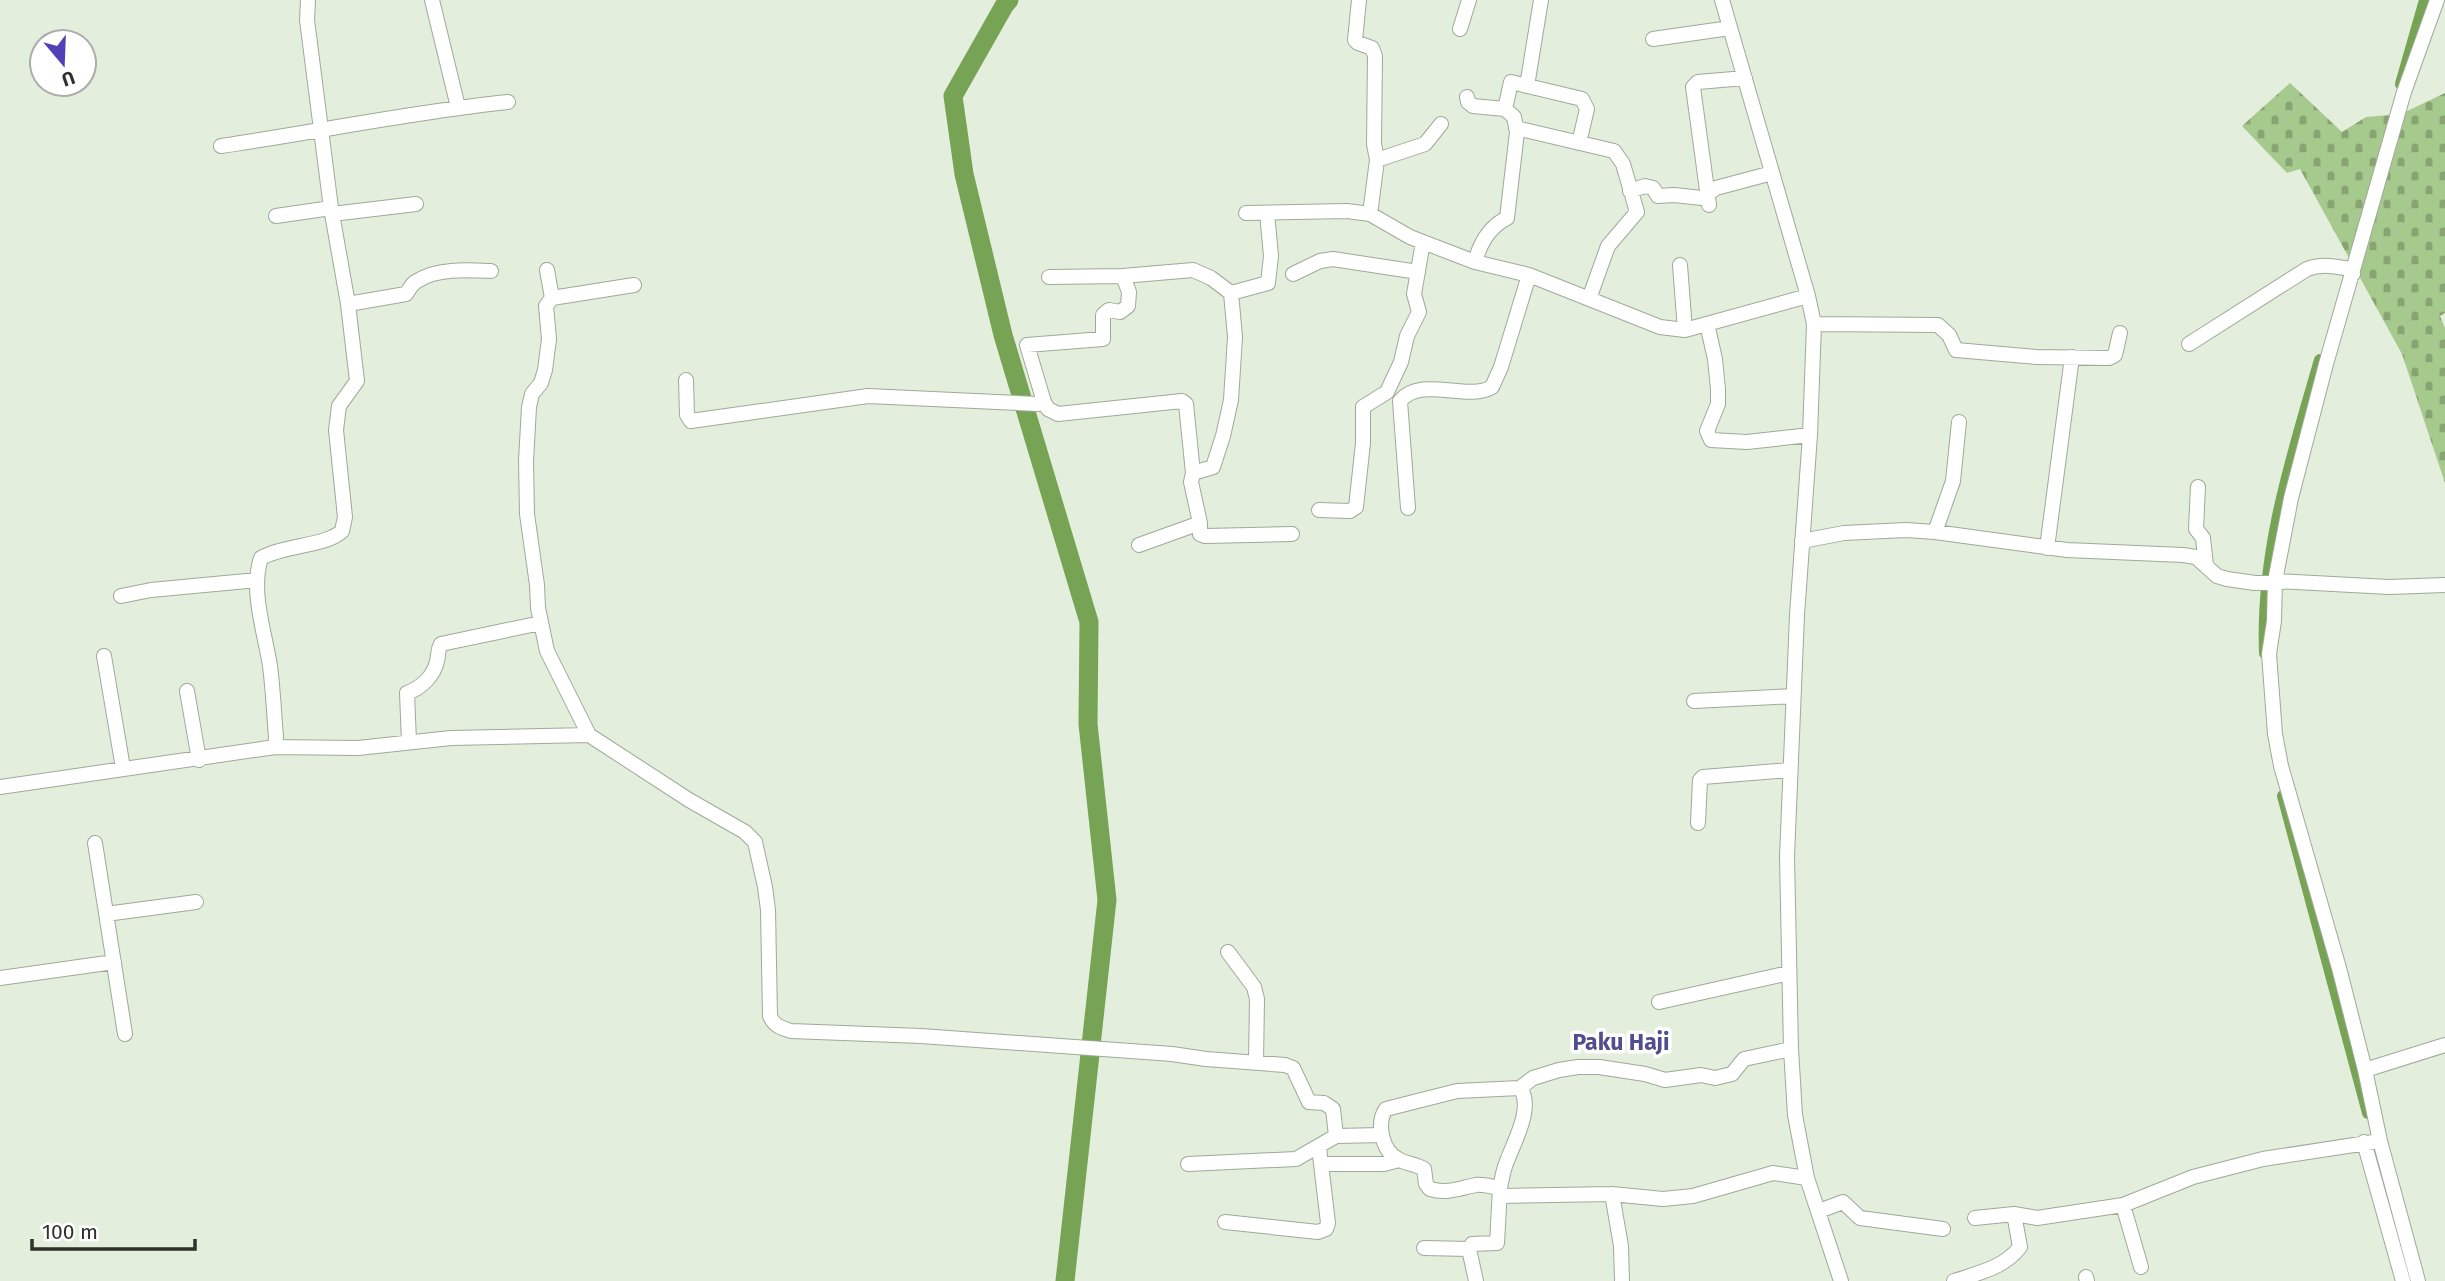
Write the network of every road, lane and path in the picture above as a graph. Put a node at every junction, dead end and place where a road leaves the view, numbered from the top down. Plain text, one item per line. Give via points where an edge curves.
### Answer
1 (308, 0) edge
2 (432, 0) edge
3 (1359, 0) edge
4 (1469, 0) edge
5 (1541, 0) edge
6 (1722, 0) edge
7 (2437, 0) edge
8 (1730, 28) junction
9 (1460, 29) dead end
10 (1653, 39) dead end
11 (1745, 78) junction
12 (1527, 86) junction
13 (1467, 97) dead end
14 (508, 102) dead end
15 (458, 107) junction
16 (1505, 109) junction
17 (1441, 124) dead end
18 (322, 128) junction
19 (1516, 128) junction
20 (1579, 143) junction
21 (221, 146) dead end
22 (1377, 160) junction
23 (1772, 173) junction
24 (1630, 191) junction
25 (1709, 200) junction
26 (416, 204) dead end
27 (331, 211) junction
28 (1247, 213) dead end
29 (1267, 213) junction
30 (1370, 214) junction
31 (276, 216) dead end
32 (1423, 242) junction
33 (1475, 262) junction
34 (1680, 265) dead end
35 (548, 270) dead end
36 (2347, 270) junction
37 (491, 271) dead end
38 (1418, 272) junction
39 (1293, 274) dead end
40 (1529, 275) junction
41 (1123, 276) junction
42 (1049, 277) dead end
43 (634, 285) dead end
44 (1231, 293) junction
45 (1808, 296) junction
46 (552, 298) junction
47 (1589, 299) junction
48 (348, 304) junction
49 (1707, 324) junction
50 (1814, 324) junction
51 (1685, 330) junction
52 (2120, 333) dead end
53 (2189, 344) dead end
54 (2072, 357) junction
55 (686, 380) dead end
56 (1387, 392) junction
57 (1407, 394) junction
58 (1041, 403) junction
59 (1959, 422) dead end
60 (1810, 435) junction
61 (1193, 473) junction
62 (2198, 487) dead end
63 (1408, 508) dead end
64 (1319, 510) dead end
65 (1200, 523) junction
66 (1935, 532) junction
67 (1292, 534) dead end
68 (1802, 541) junction
69 (1139, 545) dead end
70 (2047, 548) junction
71 (2206, 565) junction
72 (257, 579) junction
73 (2267, 583) junction
74 (2445, 585) edge
75 (121, 596) dead end
76 (541, 623) junction
77 (104, 656) dead end
78 (187, 691) dead end
79 (1793, 696) junction
80 (1693, 701) dead end
81 (589, 735) junction
82 (409, 742) junction
83 (275, 747) junction
84 (199, 760) junction
85 (123, 768) junction
86 (1790, 770) junction
87 (0, 787) edge
88 (1698, 823) dead end
89 (95, 843) dead end
90 (196, 902) dead end
91 (106, 914) junction
92 (1228, 952) dead end
93 (114, 962) junction
94 (1789, 973) junction
95 (0, 978) edge
96 (1659, 1002) dead end
97 (125, 1034) dead end
98 (2445, 1045) edge
99 (1791, 1049) junction
100 (1255, 1062) junction
101 (2365, 1070) junction
102 (1520, 1088) junction
103 (1381, 1135) junction
104 (1336, 1136) junction
105 (2372, 1141) junction
106 (1319, 1147) junction
107 (1399, 1160) junction
108 (1188, 1164) dead end
109 (1321, 1164) junction
110 (1807, 1178) junction
111 (1500, 1192) junction
112 (1612, 1194) junction
113 (2123, 1205) junction
114 (1819, 1211) junction
115 (2014, 1214) junction
116 (1975, 1218) dead end
117 (1225, 1222) dead end
118 (1943, 1229) dead end
119 (1424, 1248) dead end
120 (1469, 1249) junction
121 (2140, 1267) dead end
122 (1983, 1276) edge
123 (1476, 1281) edge
124 (1622, 1281) edge
125 (1841, 1281) edge
126 (1954, 1281) edge
127 (2403, 1281) edge
128 (2418, 1281) edge

1 - 18 street
2 - 15 street
3 - 22 street via 1355,40 1376,55
4 - 9 street
5 - 12 street
6 - 8 street
7 - 36 street
8 - 10 street
8 - 11 street
11 - 23 street
11 - 25 street via 1698,82 1693,87
12 - 16 street via 1510,82
12 - 20 street via 1582,99 1587,109
13 - 16 street via 1473,106
14 - 15 street
15 - 18 street
16 - 19 street via 1514,117
17 - 22 street via 1425,144
18 - 21 street
18 - 27 street
19 - 20 street
19 - 33 street via 1507,218 1495,224
20 - 24 street via 1614,150
22 - 30 street
23 - 25 street via 1716,188
23 - 45 street
24 - 25 street via 1645,186 1658,196
24 - 47 street via 1636,216 1608,246
26 - 27 street
27 - 31 street
27 - 48 street
28 - 29 street
29 - 30 street
29 - 44 street via 1269,281
30 - 32 street
32 - 33 street
32 - 38 street
33 - 40 street
34 - 51 street
35 - 46 street
36 - 53 street via 2319,265 2307,269
36 - 73 street
37 - 48 street via 463,270 425,277 414,282 406,294
38 - 39 street via 1333,258
38 - 56 street via 1414,295 1419,312
40 - 47 street
40 - 57 street via 1492,387
41 - 42 street
41 - 44 street via 1193,270
41 - 58 street via 1128,306 1103,315 1103,339 1027,345
43 - 46 street
44 - 61 street via 1235,337 1229,414 1213,467
45 - 49 street
45 - 50 street
46 - 76 street via 546,306 549,339 545,370 529,407 526,461 527,514
47 - 51 street via 1660,327
48 - 72 street via 357,373 355,384 339,406 336,430 344,526 332,538 261,558
49 - 51 street
49 - 60 street via 1718,389 1718,404 1707,430 1711,440 1747,442
50 - 54 street via 1938,325 1960,351
50 - 60 street
52 - 54 street via 2112,357
54 - 70 street
55 - 58 street via 691,421 868,396
56 - 57 street
56 - 64 street via 1363,407 1356,507 1350,511
57 - 63 street via 1400,403
58 - 61 street via 1058,414 1182,401 1186,404
59 - 66 street via 1953,481
60 - 68 street
61 - 65 street
62 - 71 street via 2196,529 2203,538
65 - 67 street via 1199,532 1205,536
65 - 69 street
66 - 68 street via 1844,533
66 - 70 street
68 - 79 street
70 - 71 street via 2183,555
71 - 73 street via 2217,576
72 - 75 street
72 - 83 street
73 - 74 street
73 - 101 street via 2274,621 2269,654 2281,766
76 - 81 street via 547,651
76 - 82 street via 441,644 429,677 419,689 407,693
77 - 85 street
78 - 84 street
79 - 80 street
79 - 86 street
81 - 82 street
81 - 100 street via 755,842 768,910 770,1016 781,1028
82 - 83 street via 358,748
83 - 84 street
84 - 85 street
85 - 87 street
86 - 88 street via 1701,778
86 - 94 street
89 - 91 street
90 - 91 street
91 - 93 street
92 - 100 street via 1254,987 1257,999
93 - 95 street
93 - 97 street
94 - 96 street
94 - 99 street
98 - 101 street
99 - 102 street via 1744,1059 1732,1074 1714,1079 1701,1075 1665,1080 1578,1067 1533,1078
99 - 110 street via 1795,1115
100 - 104 street via 1292,1067 1308,1102 1333,1109
101 - 105 street
102 - 103 street via 1457,1091 1388,1108 1382,1115
102 - 111 street via 1525,1100 1521,1125
103 - 104 street
103 - 107 street
104 - 106 street
105 - 113 street via 2252,1162
105 - 127 street
105 - 128 street
106 - 108 street via 1296,1159
106 - 109 street
107 - 109 street
107 - 111 street via 1424,1169 1428,1187 1435,1191 1485,1185
109 - 117 street via 1328,1223 1323,1231
110 - 112 street via 1773,1173 1693,1196 1663,1199
110 - 114 street
111 - 112 street
111 - 120 street via 1497,1243 1472,1244
112 - 124 street
113 - 115 street via 2037,1217
113 - 121 street
114 - 118 street via 1843,1202 1860,1218
114 - 125 street
115 - 116 street
115 - 122 street via 2020,1247
119 - 120 street
120 - 123 street
122 - 126 street

